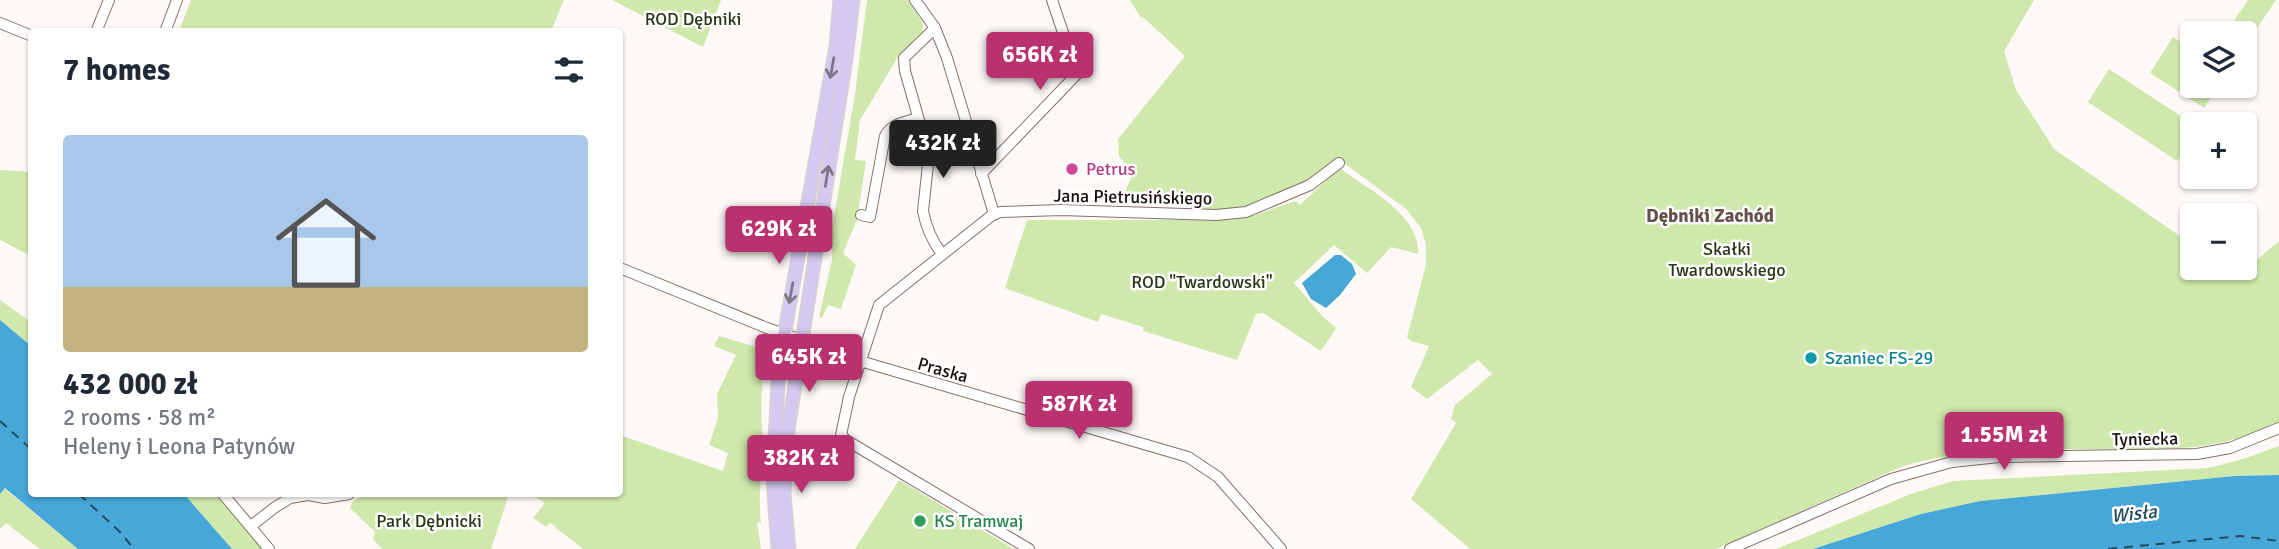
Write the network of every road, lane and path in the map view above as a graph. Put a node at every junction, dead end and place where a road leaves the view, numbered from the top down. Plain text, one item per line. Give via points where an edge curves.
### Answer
1 (109, 0) edge
2 (177, 0) edge
3 (840, 0) edge
4 (853, 0) edge
5 (915, 0) edge
6 (1052, 0) edge
7 (0, 23) edge
8 (98, 28) edge
9 (166, 28) edge
10 (935, 28) junction
11 (28, 34) edge
12 (918, 118) junction
13 (1339, 163) dead end
14 (981, 174) junction
15 (994, 214) junction
16 (862, 215) dead end
17 (942, 254) junction
18 (623, 269) edge
19 (783, 334) junction
20 (800, 340) junction
21 (860, 361) junction
22 (2279, 428) edge
23 (226, 497) edge
24 (296, 497) edge
25 (251, 526) junction
26 (1276, 547) edge
27 (269, 549) edge
28 (778, 549) edge
29 (789, 549) edge
30 (1029, 549) edge
31 (1730, 549) edge

1 - 8 street
2 - 9 street
3 -> 19 main road via 836,46
20 -> 4 main road
5 - 10 street
6 - 14 street via 1077,74
7 - 11 street
10 - 12 street via 904,58
10 - 14 street
12 - 16 street via 889,129 870,216
12 - 17 street via 929,155 923,211
13 - 15 street, Jana Pietrusińskiego via 1310,185 1245,212
14 - 15 street
15 - 17 street
17 - 21 street via 879,304
18 - 19 street, Praska
19 - 20 street, Praska
19 - 28 main road via 772,480
20 - 21 street, Praska
20 - 29 main road via 785,456
21 - 26 street, Praska via 1188,457 1218,477
21 - 30 street via 841,435
22 - 31 street, Tyniecka via 2230,448 2197,454 1952,462 1891,479
23 - 25 street
24 - 25 street
25 - 27 street

